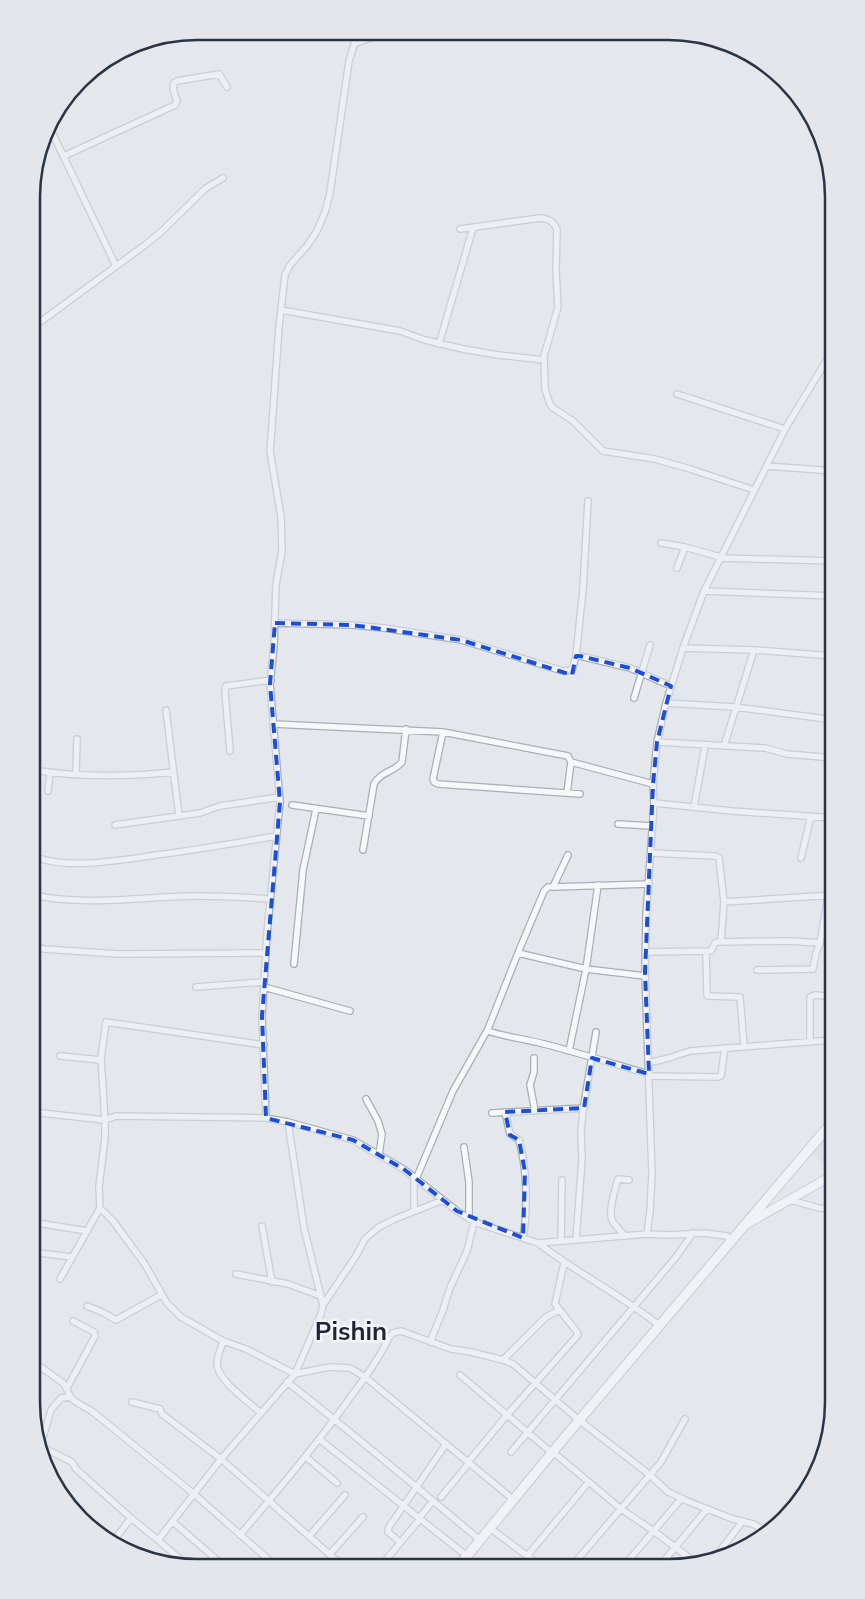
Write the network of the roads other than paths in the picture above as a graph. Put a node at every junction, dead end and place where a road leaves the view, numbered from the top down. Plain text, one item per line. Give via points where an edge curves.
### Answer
1 (355, 40) edge
2 (365, 40) edge
3 (354, 44) junction
4 (227, 88) dead end
5 (53, 134) edge
6 (64, 156) junction
7 (223, 178) dead end
8 (473, 228) junction
9 (460, 229) dead end
10 (116, 266) junction
11 (281, 310) junction
12 (40, 322) edge
13 (439, 344) junction
14 (544, 360) junction
15 (825, 363) edge
16 (677, 394) dead end
17 (785, 429) junction
18 (767, 466) junction
19 (825, 470) edge
20 (754, 490) junction
21 (588, 501) dead end
22 (661, 543) dead end
23 (685, 547) junction
24 (720, 557) junction
25 (825, 561) edge
26 (677, 568) dead end
27 (704, 591) junction
28 (825, 596) edge
29 (275, 622) junction
30 (650, 645) dead end
31 (683, 648) junction
32 (754, 650) junction
33 (825, 655) edge
34 (576, 656) junction
35 (642, 673) junction
36 (271, 680) junction
37 (671, 686) junction
38 (634, 698) dead end
39 (666, 703) junction
40 (735, 707) junction
41 (166, 710) dead end
42 (825, 719) edge
43 (273, 724) junction
44 (406, 729) junction
45 (442, 732) junction
46 (77, 739) dead end
47 (657, 742) junction
48 (705, 746) junction
49 (724, 746) junction
50 (230, 751) dead end
51 (825, 757) edge
52 (570, 762) junction
53 (40, 771) edge
54 (174, 772) junction
55 (50, 773) junction
56 (76, 775) junction
57 (653, 784) junction
58 (48, 791) dead end
59 (567, 793) junction
60 (580, 794) dead end
61 (280, 797) junction
62 (654, 803) junction
63 (292, 806) dead end
64 (694, 807) junction
65 (316, 809) junction
66 (180, 816) junction
67 (369, 816) junction
68 (811, 816) junction
69 (825, 817) edge
70 (618, 824) dead end
71 (115, 825) dead end
72 (652, 826) junction
73 (276, 836) junction
74 (363, 850) dead end
75 (651, 853) junction
76 (568, 855) dead end
77 (40, 858) edge
78 (801, 858) dead end
79 (649, 884) junction
80 (598, 885) junction
81 (553, 887) junction
82 (825, 896) edge
83 (40, 897) edge
84 (270, 899) junction
85 (724, 902) junction
86 (825, 922) edge
87 (721, 942) junction
88 (820, 943) junction
89 (40, 948) edge
90 (518, 952) junction
91 (646, 952) junction
92 (706, 952) junction
93 (266, 953) junction
94 (294, 964) dead end
95 (586, 969) junction
96 (757, 970) dead end
97 (645, 976) junction
98 (264, 985) junction
99 (196, 987) dead end
100 (825, 996) edge
101 (350, 1011) dead end
102 (488, 1031) junction
103 (596, 1032) dead end
104 (825, 1041) edge
105 (810, 1042) junction
106 (264, 1044) junction
107 (744, 1046) junction
108 (725, 1048) junction
109 (569, 1051) junction
110 (60, 1056) dead end
111 (534, 1058) dead end
112 (592, 1058) junction
113 (101, 1060) junction
114 (648, 1063) junction
115 (649, 1075) junction
116 (366, 1099) dead end
117 (584, 1108) junction
118 (535, 1110) junction
119 (505, 1112) junction
120 (40, 1113) edge
121 (492, 1113) dead end
122 (266, 1118) junction
123 (105, 1120) junction
124 (288, 1122) junction
125 (825, 1132) edge
126 (464, 1147) dead end
127 (379, 1155) junction
128 (415, 1178) junction
129 (562, 1180) dead end
130 (628, 1180) dead end
131 (825, 1180) edge
132 (443, 1200) junction
133 (790, 1200) junction
134 (100, 1208) junction
135 (825, 1208) edge
136 (414, 1211) junction
137 (472, 1220) junction
138 (40, 1223) edge
139 (745, 1225) junction
140 (262, 1226) dead end
141 (87, 1231) junction
142 (647, 1234) junction
143 (693, 1234) junction
144 (625, 1236) junction
145 (523, 1238) junction
146 (576, 1239) junction
147 (561, 1241) junction
148 (731, 1242) junction
149 (538, 1243) junction
150 (40, 1253) edge
151 (72, 1257) junction
152 (564, 1263) junction
153 (236, 1274) dead end
154 (60, 1279) dead end
155 (272, 1282) junction
156 (161, 1295) junction
157 (321, 1296) junction
158 (324, 1305) junction
159 (87, 1306) dead end
160 (634, 1306) junction
161 (559, 1310) junction
162 (73, 1321) dead end
163 (660, 1326) junction
164 (223, 1341) junction
165 (430, 1342) junction
166 (503, 1360) junction
167 (40, 1367) edge
168 (295, 1374) junction
169 (460, 1374) dead end
170 (365, 1377) junction
171 (287, 1382) junction
172 (534, 1383) junction
173 (66, 1388) junction
174 (70, 1397) junction
175 (555, 1400) junction
176 (132, 1402) dead end
177 (261, 1413) junction
178 (507, 1415) junction
179 (334, 1419) junction
180 (685, 1419) dead end
181 (579, 1420) junction
182 (527, 1432) junction
183 (44, 1437) edge
184 (319, 1439) junction
185 (446, 1444) junction
186 (47, 1450) edge
187 (511, 1452) dead end
188 (552, 1453) junction
189 (306, 1457) junction
190 (221, 1459) junction
191 (468, 1463) junction
192 (650, 1474) junction
193 (337, 1483) dead end
194 (588, 1483) junction
195 (415, 1487) junction
196 (194, 1494) junction
197 (345, 1495) dead end
198 (441, 1497) dead end
199 (681, 1499) junction
200 (514, 1500) junction
201 (268, 1501) junction
202 (433, 1502) junction
203 (404, 1505) junction
204 (621, 1509) junction
205 (707, 1509) junction
206 (363, 1517) dead end
207 (131, 1518) junction
208 (419, 1519) junction
209 (173, 1522) junction
210 (742, 1522) junction
211 (490, 1528) junction
212 (762, 1529) edge
213 (653, 1531) junction
214 (240, 1535) junction
215 (310, 1535) junction
216 (117, 1537) edge
217 (158, 1540) junction
218 (480, 1540) junction
219 (400, 1542) junction
220 (675, 1547) junction
221 (722, 1548) edge
222 (330, 1554) junction
223 (467, 1556) junction
224 (527, 1556) junction
225 (179, 1558) edge
226 (689, 1558) edge
227 (216, 1559) edge
228 (268, 1559) edge
229 (335, 1559) edge
230 (386, 1559) edge
231 (465, 1559) edge
232 (531, 1559) edge
233 (578, 1559) edge
234 (630, 1559) edge
235 (665, 1559) edge

1 - 3 street
2 - 3 street
3 - 11 street via 325,212 317,231 285,275
4 - 6 street via 219,74 177,81 173,85 175,105
5 - 6 street
6 - 10 street
7 - 10 street via 206,188 161,232
8 - 9 street
8 - 13 street
8 - 14 street via 540,218 547,219 557,229 558,306
10 - 12 street
11 - 13 street via 400,331
11 - 29 street via 270,451 282,536
13 - 14 street
14 - 20 street via 545,389 550,404 573,420 602,451 655,459
15 - 17 street
16 - 17 street
17 - 18 street
18 - 19 street
18 - 20 street
20 - 24 street
21 - 34 street
22 - 23 street
23 - 24 street
23 - 26 street
24 - 25 street
24 - 27 street
27 - 28 street
27 - 31 street
29 - 34 street via 360,626 460,640 563,671 572,670
29 - 36 street
30 - 35 street
31 - 32 street
31 - 37 street
32 - 33 street
32 - 40 street
34 - 35 street
35 - 37 street
35 - 38 street
36 - 43 street
36 - 50 street via 226,686
37 - 39 street
39 - 40 street
39 - 47 street
40 - 42 street
40 - 49 street
41 - 54 street
43 - 44 street
43 - 61 street
44 - 45 street
44 - 67 street via 401,765 376,779
45 - 52 street via 568,756
45 - 59 street via 433,779 438,784
46 - 56 street
47 - 48 street
47 - 57 street
48 - 49 street
48 - 64 street
49 - 51 street via 765,748 787,754
52 - 57 street
52 - 59 street
53 - 55 street
54 - 56 street
54 - 66 street
55 - 56 street
55 - 58 street
57 - 62 street
59 - 60 street
61 - 66 street
61 - 73 street
62 - 64 street
62 - 72 street
63 - 65 street
64 - 68 street
65 - 67 street
65 - 94 street via 303,870
66 - 71 street
67 - 74 street
68 - 69 street
68 - 78 street
70 - 72 street
72 - 75 street
73 - 77 street via 118,860 59,862
73 - 84 street
75 - 79 street
75 - 85 street via 719,858
76 - 81 street
79 - 80 street
79 - 91 street
80 - 81 street
80 - 95 street
81 - 90 street via 544,891
82 - 85 street
83 - 84 street via 75,900 193,896
84 - 93 street
85 - 87 street
86 - 88 street
87 - 88 street
87 - 92 street via 714,943 711,951
88 - 96 street via 813,969
89 - 93 street via 119,954
90 - 95 street
90 - 102 street
91 - 92 street
91 - 97 street
92 - 107 street via 707,995 740,997
93 - 98 street
95 - 97 street
95 - 109 street
97 - 114 street
98 - 99 street
98 - 101 street
98 - 106 street
100 - 105 street via 810,997
102 - 109 street
102 - 128 street via 453,1091
103 - 112 street
104 - 105 street
105 - 107 street
106 - 113 street via 108,1021
106 - 122 street
107 - 108 street
108 - 114 street via 690,1051
108 - 115 street via 721,1076
109 - 112 street
110 - 113 street
111 - 118 street via 530,1084
112 - 115 street
112 - 117 street
113 - 123 street
114 - 115 street
115 - 142 street via 652,1174
116 - 127 street via 382,1134
117 - 118 street
117 - 146 street
118 - 119 street
119 - 121 street
119 - 145 street via 510,1134 519,1140 524,1172
120 - 123 street
122 - 123 street via 116,1116
122 - 124 street
123 - 134 street
124 - 127 street via 353,1140
124 - 157 street via 304,1228
125 - 139 main road
126 - 137 street
127 - 128 street
128 - 132 street
128 - 136 street
129 - 147 street
130 - 144 street via 618,1179 611,1211 611,1218
131 - 133 main road
132 - 136 street
132 - 137 street
133 - 135 street
133 - 139 main road
134 - 141 street
134 - 156 street via 144,1263
136 - 158 street via 379,1227 365,1239
137 - 145 street
137 - 165 street via 467,1252
138 - 141 street
139 - 148 main road
140 - 155 street
141 - 151 street
142 - 143 street
142 - 144 street
143 - 148 street via 704,1232 726,1236
143 - 160 street
144 - 146 street
145 - 149 street
146 - 147 street
147 - 149 street
148 - 163 main road
149 - 152 street
150 - 151 street
151 - 154 street
152 - 160 street
152 - 161 street via 555,1299
153 - 155 street
155 - 157 street
156 - 159 street via 116,1320
156 - 164 street via 181,1316
157 - 158 street
158 - 168 street
160 - 163 street
160 - 175 street
161 - 166 street via 546,1317
161 - 172 street via 578,1335
162 - 173 street via 94,1332 95,1336
163 - 181 main road
164 - 168 street
164 - 177 street via 217,1362 222,1376
165 - 166 street
165 - 170 street via 401,1331 393,1333
166 - 172 street
167 - 173 street
168 - 170 street via 336,1367 350,1368
168 - 171 street
169 - 178 street
170 - 179 street
170 - 185 street
171 - 177 street
171 - 179 street
172 - 175 street
172 - 178 street
173 - 174 street
174 - 183 street via 61,1398 51,1410
174 - 196 street
175 - 181 street
175 - 182 street
176 - 190 street via 160,1408 162,1414
177 - 190 street
178 - 182 street
178 - 191 street
179 - 184 street
179 - 195 street
180 - 192 street via 661,1462
181 - 188 main road
181 - 192 street
182 - 187 street
182 - 188 street
184 - 189 street
184 - 203 street
185 - 191 street
185 - 195 street
186 - 207 street via 72,1462
188 - 194 street
188 - 200 main road
189 - 193 street
189 - 201 street
190 - 196 street
190 - 201 street
191 - 198 street
191 - 200 street
192 - 199 street via 668,1492
192 - 204 street
194 - 204 street
194 - 224 street
195 - 202 street
195 - 203 street
196 - 209 street
196 - 214 street
197 - 215 street
199 - 205 street
199 - 213 street
200 - 211 main road
201 - 214 street
201 - 215 street
202 - 208 street
202 - 218 street
203 - 208 street
203 - 219 street via 388,1530
204 - 213 street
204 - 233 street
205 - 210 street
205 - 220 street
206 - 222 street
207 - 216 street
207 - 217 street
208 - 219 street
208 - 223 street
209 - 217 street
209 - 227 street
210 - 212 street
210 - 221 street
211 - 218 main road
211 - 224 street
213 - 220 street
213 - 234 street
214 - 228 street
215 - 222 street
217 - 225 street
218 - 223 main road
219 - 230 street
220 - 226 street
220 - 235 street
222 - 229 street
223 - 231 main road
224 - 232 street

